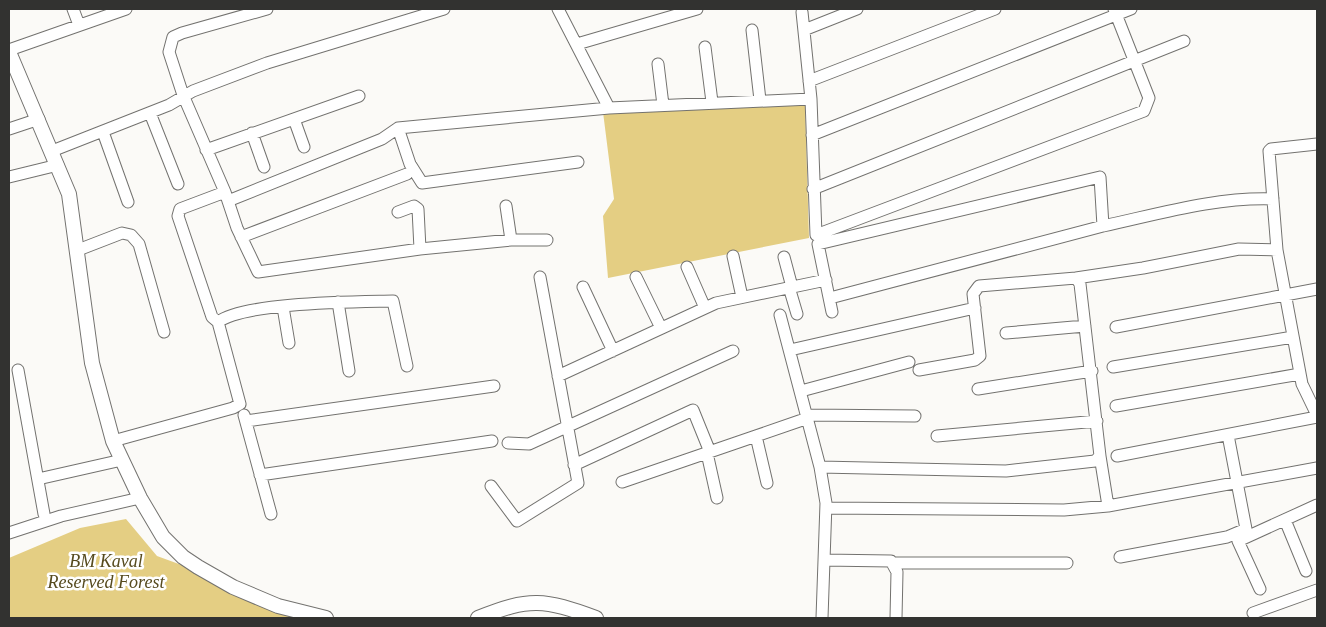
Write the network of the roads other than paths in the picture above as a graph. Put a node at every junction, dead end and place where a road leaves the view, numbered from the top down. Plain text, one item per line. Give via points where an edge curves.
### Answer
1 (73, 9) edge
2 (126, 9) edge
3 (267, 9) edge
4 (444, 9) edge
5 (558, 9) edge
6 (697, 9) edge
7 (857, 9) edge
8 (995, 9) edge
9 (1131, 9) edge
10 (423, 12) edge
11 (802, 12) dead end
12 (1115, 12) edge
13 (79, 25) junction
14 (752, 30) dead end
15 (804, 30) junction
16 (1184, 41) dead end
17 (577, 44) junction
18 (705, 47) dead end
19 (9, 51) edge
20 (1135, 61) junction
21 (658, 64) dead end
22 (809, 80) junction
23 (183, 95) junction
24 (359, 96) dead end
25 (811, 99) junction
26 (760, 100) junction
27 (712, 102) junction
28 (663, 105) junction
29 (610, 108) junction
30 (150, 113) junction
31 (39, 119) junction
32 (294, 119) junction
33 (398, 128) junction
34 (9, 129) edge
35 (103, 132) junction
36 (252, 133) junction
37 (812, 135) junction
38 (1317, 144) edge
39 (304, 147) dead end
40 (206, 150) junction
41 (52, 151) junction
42 (578, 162) dead end
43 (58, 165) junction
44 (264, 167) dead end
45 (407, 174) dead end
46 (9, 177) edge
47 (178, 184) dead end
48 (813, 189) junction
49 (226, 196) junction
50 (1273, 199) junction
51 (128, 202) dead end
52 (506, 206) dead end
53 (398, 212) dead end
54 (1103, 226) junction
55 (241, 237) junction
56 (511, 240) junction
57 (547, 240) dead end
58 (420, 249) junction
59 (78, 250) junction
60 (1277, 250) junction
61 (733, 256) dead end
62 (784, 257) dead end
63 (687, 267) dead end
64 (540, 277) dead end
65 (636, 277) dead end
66 (1076, 278) junction
67 (826, 280) junction
68 (583, 287) dead end
69 (790, 287) junction
70 (1317, 289) edge
71 (1285, 295) junction
72 (742, 297) junction
73 (830, 298) junction
74 (338, 302) junction
75 (283, 307) junction
76 (705, 308) junction
77 (975, 308) junction
78 (832, 312) dead end
79 (797, 314) dead end
80 (780, 315) dead end
81 (218, 322) junction
82 (1085, 326) junction
83 (1116, 327) dead end
84 (661, 328) junction
85 (164, 332) dead end
86 (1006, 333) dead end
87 (1293, 337) junction
88 (289, 343) dead end
89 (790, 350) junction
90 (613, 351) junction
91 (733, 351) dead end
92 (909, 362) dead end
93 (407, 366) dead end
94 (1113, 367) dead end
95 (18, 370) dead end
96 (349, 370) dead end
97 (919, 370) dead end
98 (1092, 371) junction
99 (1300, 374) junction
100 (558, 376) junction
101 (494, 386) dead end
102 (978, 388) dead end
103 (801, 391) junction
104 (1312, 393) edge
105 (240, 404) junction
106 (1116, 406) dead end
107 (807, 416) junction
108 (915, 416) dead end
109 (1317, 416) edge
110 (246, 420) junction
111 (1097, 421) junction
112 (568, 426) junction
113 (1228, 435) junction
114 (756, 436) junction
115 (937, 436) dead end
116 (113, 441) junction
117 (492, 441) dead end
118 (508, 443) dead end
119 (709, 452) junction
120 (1100, 456) junction
121 (1117, 456) dead end
122 (122, 460) junction
123 (574, 465) junction
124 (820, 467) junction
125 (1317, 468) edge
126 (260, 476) junction
127 (38, 479) junction
128 (622, 482) dead end
129 (1237, 482) junction
130 (767, 483) dead end
131 (491, 486) dead end
132 (140, 498) junction
133 (717, 498) dead end
134 (1317, 505) edge
135 (1108, 506) junction
136 (826, 508) junction
137 (44, 514) dead end
138 (271, 514) dead end
139 (1285, 520) junction
140 (9, 533) edge
141 (1120, 557) dead end
142 (824, 560) junction
143 (894, 563) junction
144 (1067, 563) dead end
145 (1306, 572) dead end
146 (1260, 589) dead end
147 (1317, 590) edge
148 (1253, 613) dead end
149 (326, 618) edge
150 (478, 618) edge
151 (596, 618) edge
152 (822, 618) edge
153 (896, 618) edge

1 - 13 street
2 - 13 street
3 - 23 street via 173,37 169,52
4 - 10 street
5 - 17 street
6 - 17 street
7 - 15 street
8 - 22 street
9 - 12 street
10 - 23 street via 267,63
11 - 15 street
12 - 20 street
12 - 37 street
13 - 19 street
14 - 26 street
15 - 22 street
16 - 20 street
17 - 29 street
18 - 27 street
19 - 31 main road
20 - 48 street
20 - 48 street via 1149,98 1144,110 816,235
21 - 28 street
22 - 25 street
23 - 30 street
23 - 40 street
24 - 32 street
25 - 26 street
25 - 37 street
26 - 27 street
27 - 28 street
28 - 29 street
29 - 33 street
30 - 35 street
30 - 47 street
31 - 34 street
31 - 41 main road
32 - 36 street
32 - 39 street
33 - 42 street via 410,164 422,183
33 - 49 street via 382,138
35 - 41 street
35 - 51 street
36 - 40 street
36 - 44 street
37 - 48 street
38 - 50 street via 1270,149
40 - 49 street
41 - 43 main road
43 - 46 street
43 - 59 main road via 69,194
45 - 55 street
49 - 55 street
49 - 81 street via 180,210 178,216 212,317
50 - 54 street via 1242,198 1209,203
50 - 60 street
52 - 56 street
53 - 58 street via 414,206 418,209
54 - 67 street via 1100,177 818,244
54 - 73 street
55 - 58 street via 261,273
56 - 57 street
56 - 58 street
59 - 85 street via 122,233 132,235 139,244
59 - 116 main road via 92,363
60 - 66 street via 1239,249
60 - 71 street
61 - 72 street
62 - 69 street
63 - 76 street
64 - 100 street
65 - 84 street
66 - 77 street via 982,285 974,291
66 - 82 street via 1080,284
67 - 69 street
67 - 73 street
68 - 90 street
69 - 72 street
69 - 79 street
70 - 71 street
71 - 83 street
71 - 87 street
72 - 76 street
73 - 78 street
74 - 75 street
74 - 93 street via 393,301
74 - 96 street
75 - 81 street via 255,310
75 - 88 street
76 - 84 street
77 - 89 street
77 - 97 street via 978,358
80 - 89 street
81 - 105 street
82 - 86 street
82 - 98 street
84 - 90 street
87 - 94 street
87 - 99 street
89 - 103 street
90 - 100 street
91 - 112 street
92 - 103 street
95 - 127 street
98 - 102 street
98 - 111 street
99 - 104 street
99 - 106 street
100 - 112 street
101 - 110 street
103 - 107 street
104 - 109 street
105 - 110 street
105 - 116 street
107 - 108 street
107 - 114 street
107 - 124 street
109 - 113 street
110 - 126 street
111 - 115 street
111 - 120 street
112 - 118 street via 529,444
112 - 123 street
113 - 121 street
113 - 129 street
114 - 119 street
114 - 130 street
116 - 122 main road
117 - 126 street
119 - 123 street via 693,410
119 - 128 street
119 - 133 street
120 - 124 street via 1095,462 1006,471
120 - 135 street
122 - 127 street
122 - 132 main road
123 - 131 street via 578,483 517,521
124 - 136 street
125 - 129 street
126 - 138 street
127 - 137 street
129 - 135 street
129 - 141 street via 1246,529 1227,537
132 - 140 street via 61,516
132 - 149 main road via 163,537 198,567 232,587 278,606
134 - 139 street
135 - 136 street via 1064,510
136 - 142 street
139 - 145 street
139 - 146 street via 1238,541
142 - 143 street via 888,560
142 - 152 street
143 - 144 street
143 - 153 street via 897,572
147 - 148 street
150 - 151 main road via 508,606 531,602 555,605

